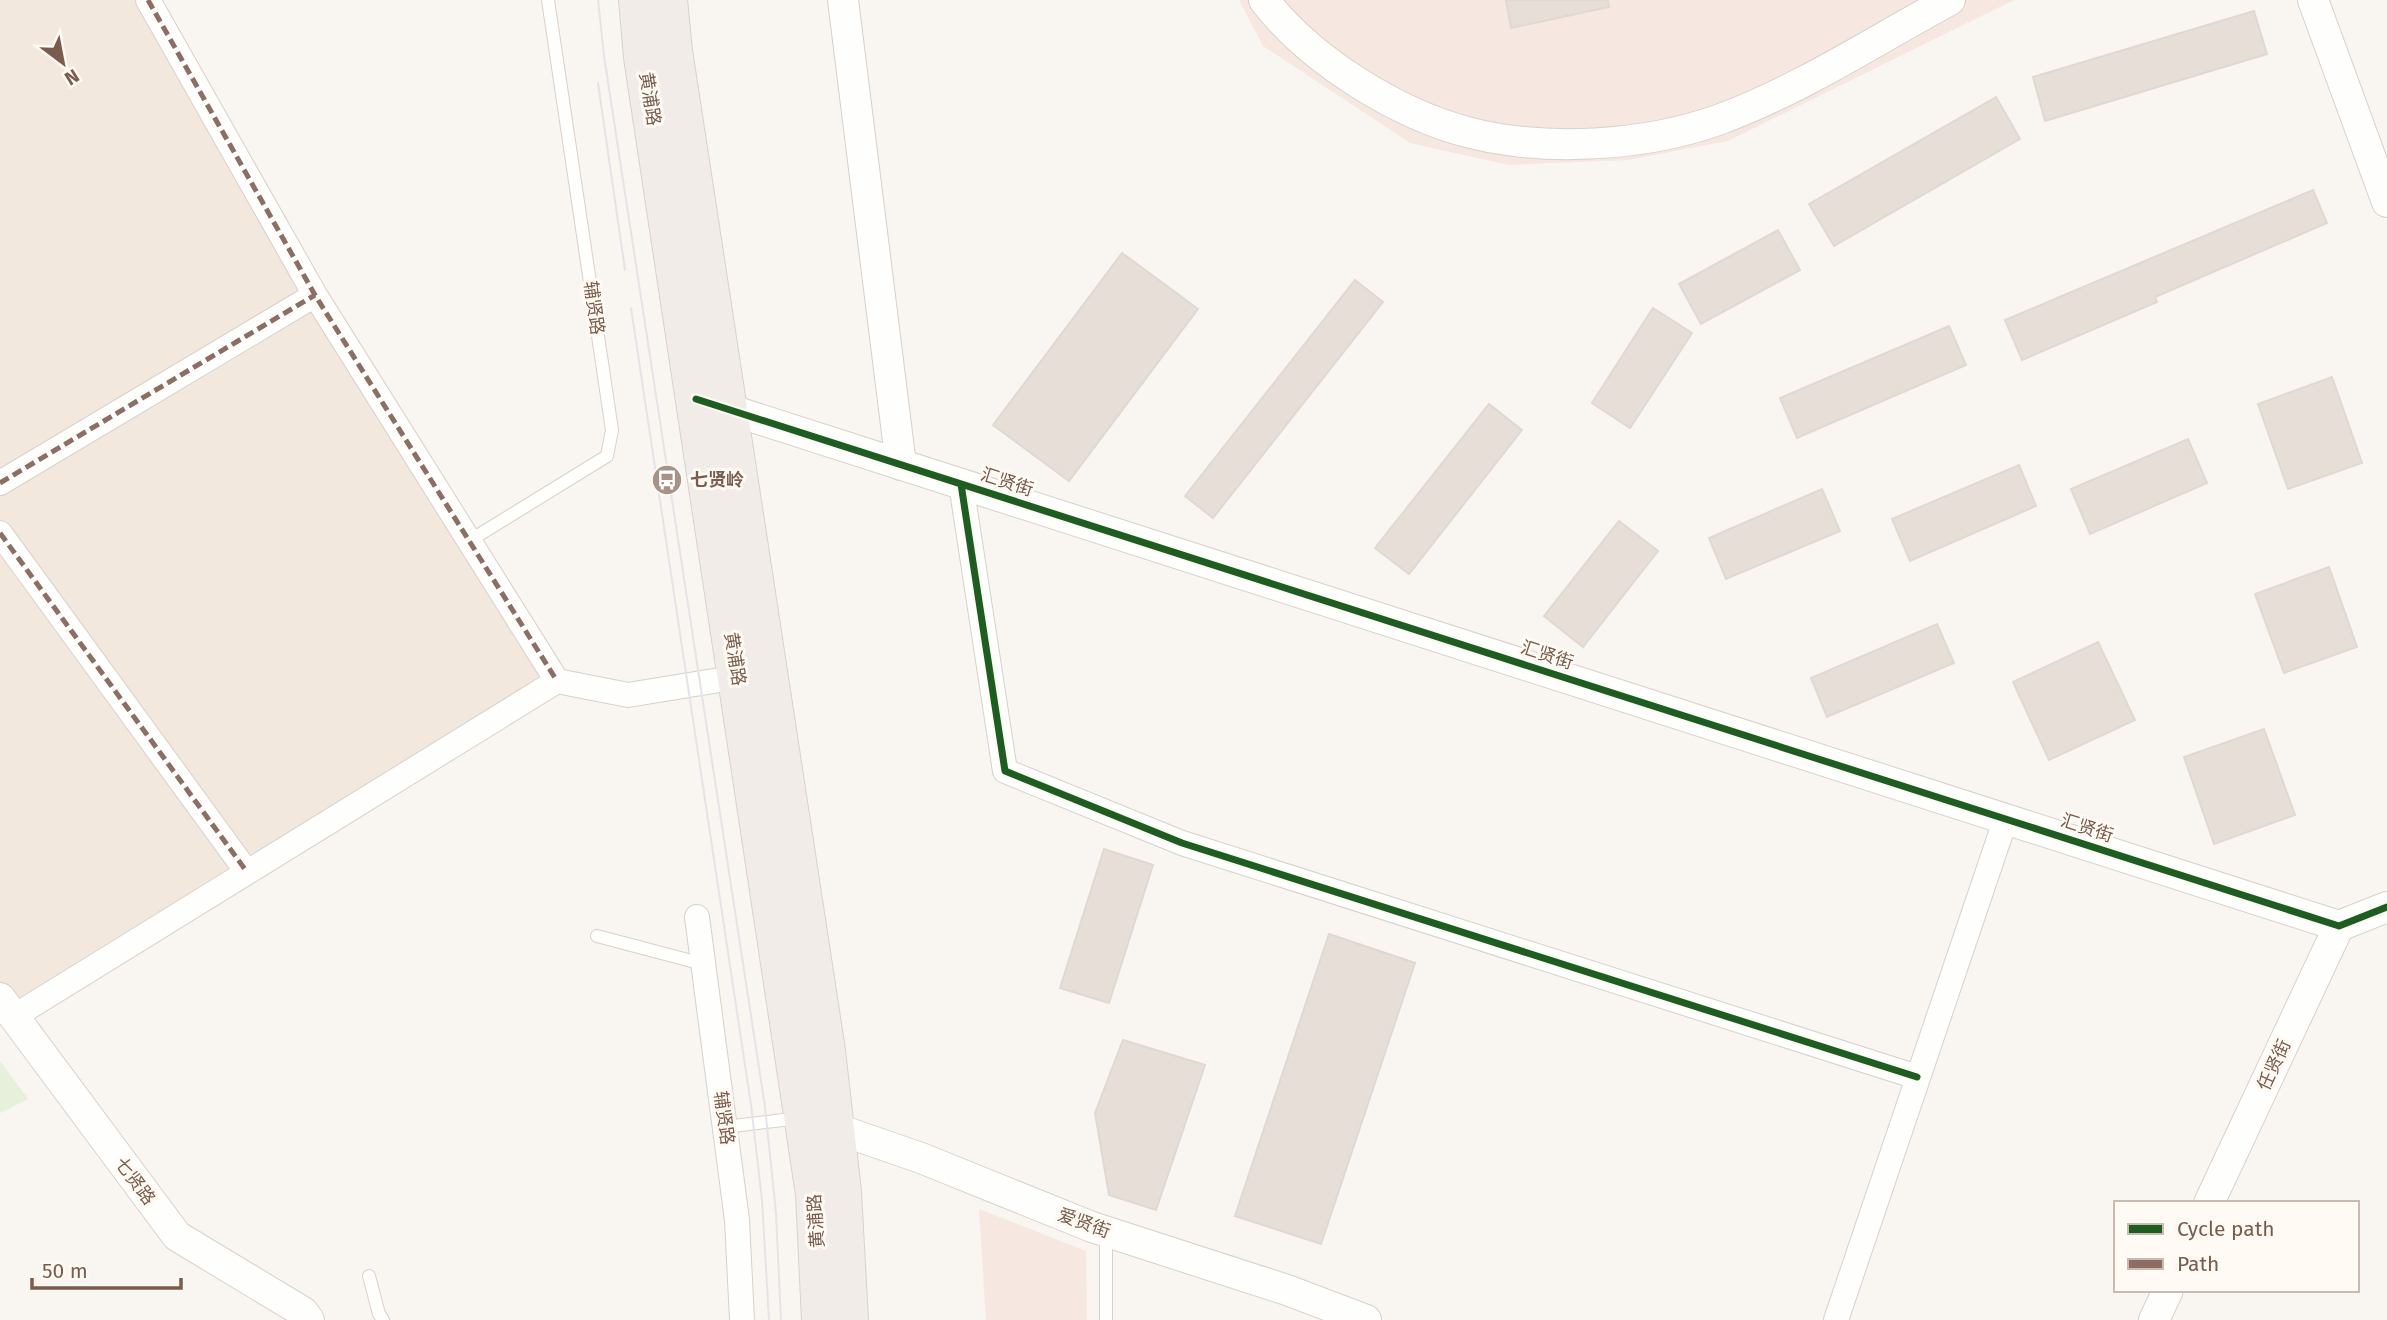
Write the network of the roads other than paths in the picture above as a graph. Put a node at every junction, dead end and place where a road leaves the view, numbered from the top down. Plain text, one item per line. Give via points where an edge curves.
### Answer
1 (148, 0) edge
2 (548, 0) edge
3 (638, 0) edge
4 (668, 0) edge
5 (843, 0) edge
6 (1264, 0) edge
7 (1950, 0) edge
8 (2313, 0) edge
9 (2387, 202) edge
10 (315, 295) junction
11 (712, 404) junction
12 (901, 465) junction
13 (0, 483) edge
14 (961, 484) junction
15 (0, 533) edge
16 (469, 541) junction
17 (738, 677) junction
18 (556, 681) junction
19 (2006, 818) junction
20 (247, 872) junction
21 (2387, 907) edge
22 (697, 917) dead end
23 (2339, 926) junction
24 (597, 936) dead end
25 (703, 964) junction
26 (7, 1008) edge
27 (1917, 1077) junction
28 (819, 1123) junction
29 (725, 1127) junction
30 (2210, 1201) edge
31 (1106, 1231) junction
32 (369, 1276) dead end
33 (2167, 1292) edge
34 (309, 1320) edge
35 (383, 1320) edge
36 (742, 1320) edge
37 (821, 1320) edge
38 (849, 1320) edge
39 (1106, 1320) edge
40 (1366, 1320) edge
41 (1836, 1320) edge
42 (2154, 1320) edge

1 - 10 street
2 - 16 lane, 辅贤路 via 612,430 607,456
3 - 11 highway, 黄浦路 via 645,70
4 - 11 highway, 黄浦路
5 - 12 street
6 - 7 street via 1332,65 1362,86 1431,120 1515,141 1564,143 1667,134 1717,120 1768,100
8 - 9 street
10 - 13 street
10 - 16 street
11 - 12 street, 汇贤街
11 - 17 highway, 黄浦路
11 - 28 highway, 黄浦路 via 822,1023
12 - 14 street, 汇贤街
14 - 19 street, 汇贤街
14 - 27 street via 1005,771 1182,843
15 - 20 street
16 - 18 street
17 - 18 street via 628,695
17 - 28 highway, 黄浦路
18 - 20 street
19 - 23 street, 汇贤街
19 - 27 street
20 - 26 street
21 - 23 street
22 - 25 street, 辅贤路
23 - 30 street, 任贤街
24 - 25 lane
25 - 29 street, 辅贤路
26 - 34 street, 七贤路 via 177,1236 303,1312
27 - 41 street
28 - 29 lane
28 - 31 street, 爱贤街
28 - 37 highway, 黄浦路 via 815,1194
28 - 38 highway, 黄浦路 via 842,1192
29 - 36 street, 辅贤路 via 737,1220
31 - 39 lane
31 - 40 street, 爱贤街
32 - 35 lane
33 - 42 street

